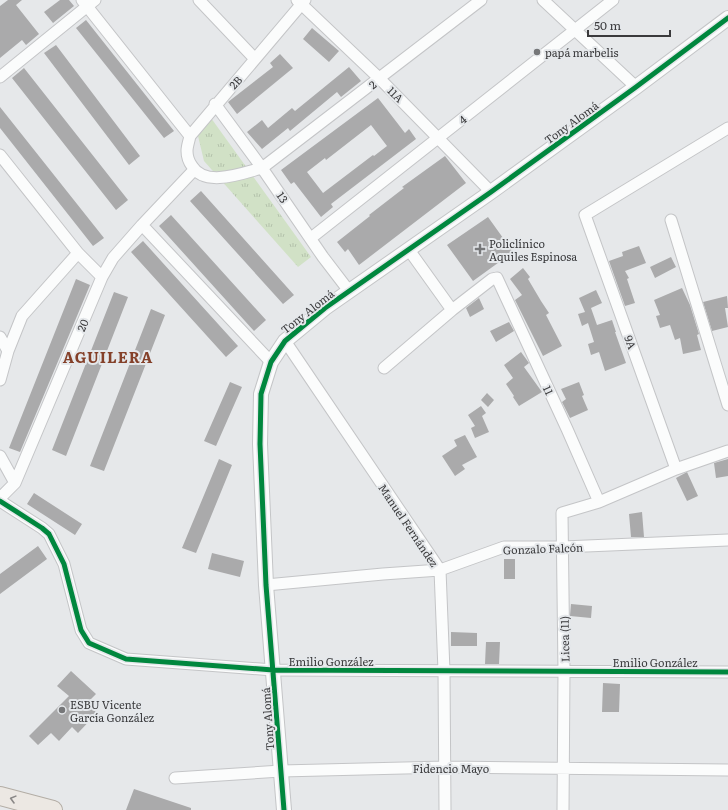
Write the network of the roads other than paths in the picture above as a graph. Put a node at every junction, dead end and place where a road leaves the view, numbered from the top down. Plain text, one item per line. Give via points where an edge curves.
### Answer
1 (199, 0) edge
2 (481, 0) edge
3 (542, 0) edge
4 (613, 0) edge
5 (301, 1) edge
6 (88, 2) edge
7 (728, 18) edge
8 (575, 30) junction
9 (255, 59) junction
10 (0, 77) edge
11 (380, 78) junction
12 (636, 87) junction
13 (215, 104) junction
14 (728, 128) edge
15 (190, 136) junction
16 (439, 137) junction
17 (0, 155) edge
18 (262, 168) junction
19 (194, 170) junction
20 (491, 192) junction
21 (671, 220) dead end
22 (142, 225) junction
23 (311, 238) junction
24 (409, 250) junction
25 (78, 253) junction
26 (102, 277) junction
27 (349, 291) junction
28 (452, 310) junction
29 (0, 336) edge
30 (285, 341) junction
31 (8, 351) junction
32 (271, 362) junction
33 (384, 368) dead end
34 (0, 380) edge
35 (728, 405) edge
36 (728, 451) edge
37 (0, 456) edge
38 (676, 469) junction
39 (15, 484) junction
40 (0, 498) edge
41 (0, 501) edge
42 (599, 502) junction
43 (728, 540) edge
44 (563, 547) junction
45 (440, 570) junction
46 (266, 584) junction
47 (273, 670) junction
48 (444, 671) junction
49 (564, 672) junction
50 (728, 672) edge
51 (445, 767) junction
52 (564, 768) junction
53 (728, 770) edge
54 (281, 771) junction
55 (175, 778) dead end
56 (0, 796) edge
57 (53, 810) edge
58 (284, 810) edge
59 (445, 810) edge
60 (563, 810) edge

1 - 9 street
2 - 11 street, 2
3 - 8 street
4 - 8 street, 4
5 - 9 street, 2B
5 - 11 street, 11A
6 - 10 street
6 - 15 street
7 - 12 street, Tony Alomá
8 - 12 street
8 - 16 street, 4
9 - 13 street, 2B
11 - 16 street, 11A
11 - 18 street, 2
12 - 20 street, Tony Alomá
13 - 15 street, 2B
13 - 18 street, 13
14 - 38 street, 9A via 586,215
15 - 19 street via 187,151
16 - 20 street, 11A
16 - 23 street, 4
17 - 25 street
18 - 19 street via 223,178 213,178
18 - 23 street, 13
19 - 22 street, 20
20 - 24 street, Tony Alomá
21 - 35 street
22 - 26 street, 20 via 112,258
22 - 32 street
23 - 27 street, 13
24 - 27 street, Tony Alomá
24 - 28 street
25 - 26 street
25 - 31 street via 22,316
26 - 39 street, 20
27 - 30 street, Tony Alomá
28 - 33 street
28 - 42 street, 11 via 492,279 498,278
29 - 31 street
30 - 32 street, Tony Alomá
30 - 45 street, Manuel Fernández
31 - 34 street
32 - 46 street, Tony Alomá via 261,394 260,444
36 - 38 street
37 - 39 street
38 - 42 street
39 - 40 street, 20
41 - 47 street, Emilio González via 49,534 64,564 81,630 89,643 126,659
42 - 44 street, Licea (11) via 562,513
43 - 44 street, Gonzalo Falcón
44 - 45 street, Gonzalo Falcón via 504,548
44 - 49 street, Licea (11)
45 - 46 street, Gonzalo Falcón
45 - 48 street, Manuel Fernández
46 - 47 street, Tony Alomá
47 - 48 street, Emilio González
47 - 54 street, Tony Alomá
48 - 49 street, Emilio González
48 - 51 street, Manuel Fernández
49 - 50 street, Emilio González
49 - 52 street, Licea (11)
51 - 52 street, Fidencio Mayo
51 - 54 street, Fidencio Mayo
51 - 59 street, Manuel Fernández
52 - 53 street, Fidencio Mayo
52 - 60 street, Licea (11)
54 - 55 street, Fidencio Mayo
54 - 58 street, Tony Alomá
57 -> 56 main road

